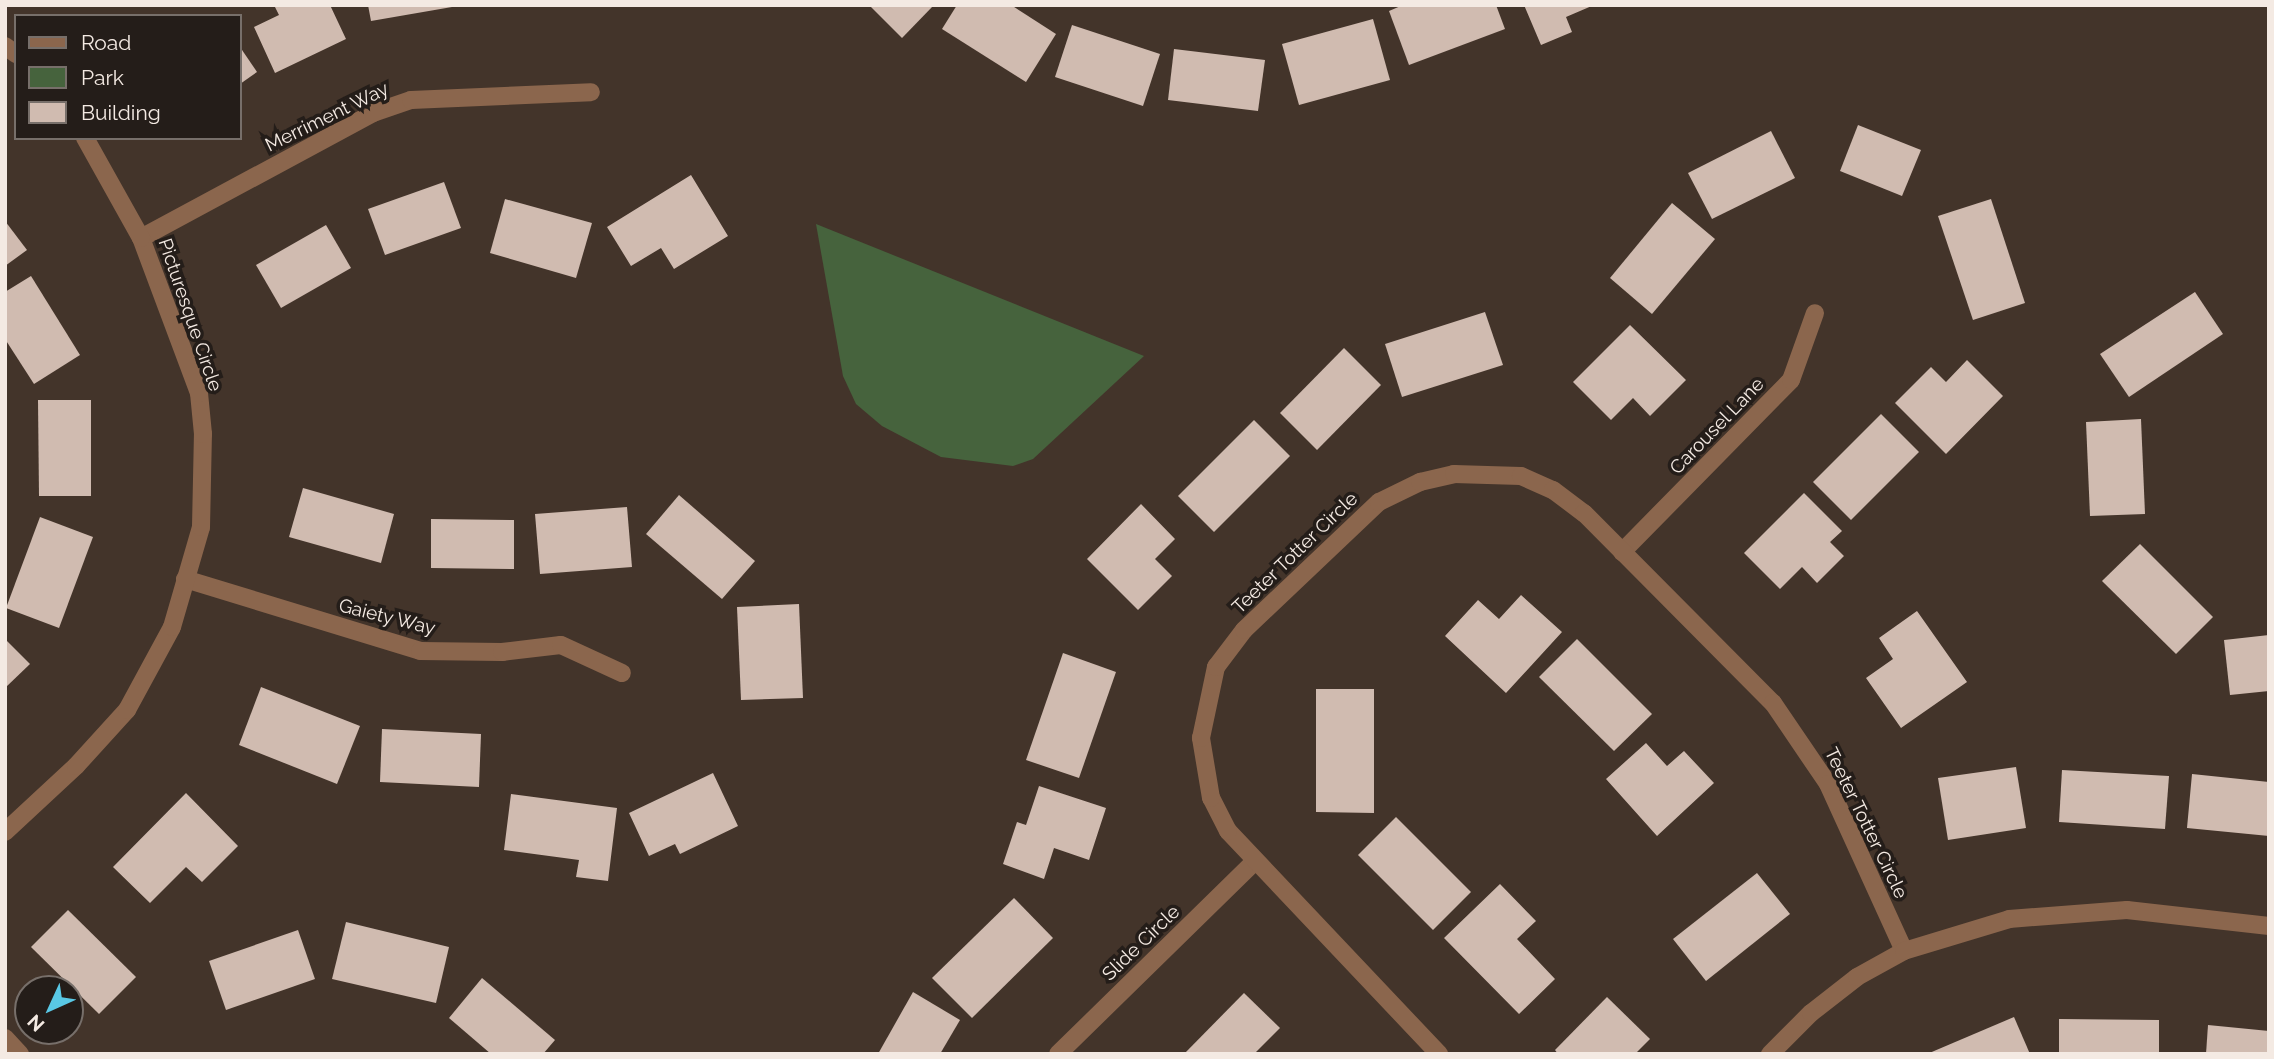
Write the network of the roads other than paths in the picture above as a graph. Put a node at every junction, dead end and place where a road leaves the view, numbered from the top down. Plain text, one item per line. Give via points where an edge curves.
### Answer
1 (591, 92) dead end
2 (86, 140) edge
3 (141, 238) junction
4 (1815, 313) dead end
5 (1622, 552) junction
6 (185, 579) junction
7 (622, 673) dead end
8 (5, 832) edge
9 (1253, 863) junction
10 (2269, 926) edge
11 (1904, 951) junction
12 (5, 1038) edge
13 (20, 1054) edge
14 (1058, 1054) edge
15 (1439, 1054) edge
16 (1770, 1054) edge

1 - 3 street, Merriment Way via 411,100 373,113
2 - 3 street, Picturesque Circle
3 - 6 street, Picturesque Circle via 199,393 204,477 201,527
4 - 5 street, Carousel Lane via 1791,380
5 - 9 street, Teeter Totter Circle via 1584,513 1553,490 1521,476 1454,474 1420,482 1379,502 1244,630 1216,667 1204,706 1204,764 1211,798 1228,831
5 - 11 street, Teeter Totter Circle via 1773,703 1802,740 1828,784
6 - 7 street, Gaiety Way via 421,651 502,652 561,646
6 - 8 street, Picturesque Circle via 172,626 127,710 76,766
9 - 14 street, Slide Circle
9 - 15 street, Teeter Totter Circle
10 - 11 street via 2127,911 2065,912 2009,919
11 - 16 street via 1857,977
12 - 13 street

